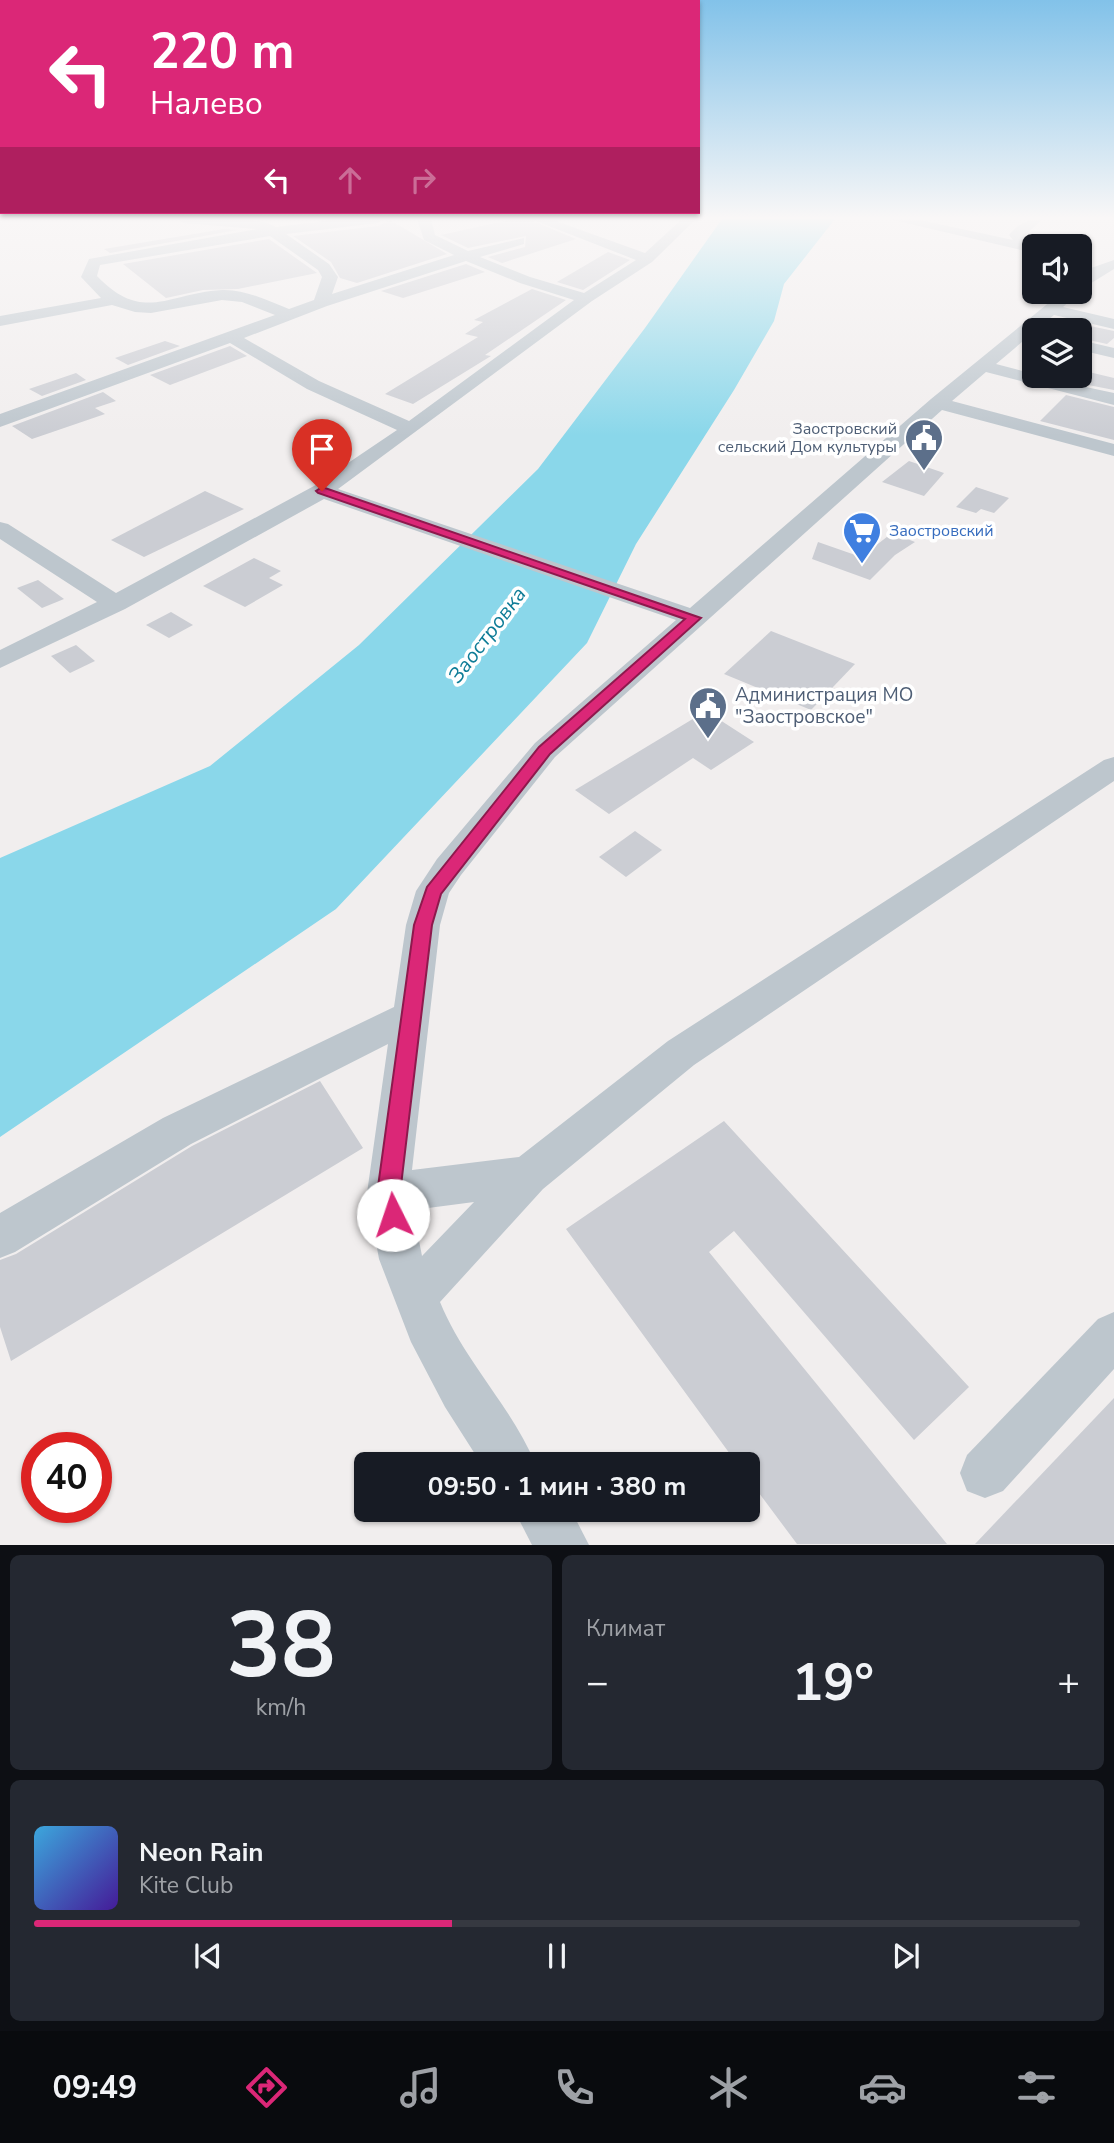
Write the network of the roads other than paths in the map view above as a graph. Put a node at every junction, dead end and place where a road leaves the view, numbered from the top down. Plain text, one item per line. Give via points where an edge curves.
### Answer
1 (100, 291) edge
2 (325, 291) edge
3 (359, 291) edge
4 (556, 291) edge
5 (597, 291) edge
6 (586, 298) junction
7 (114, 300) junction
8 (321, 303) junction
9 (1057, 304) edge
10 (1051, 309) junction
11 (289, 315) junction
12 (1042, 318) edge
13 (0, 321) edge
14 (1114, 324) edge
15 (231, 337) junction
16 (1022, 337) edge
17 (1092, 348) edge
18 (1114, 353) edge
19 (982, 366) junction
20 (1114, 399) edge
21 (938, 403) junction
22 (0, 421) edge
23 (411, 429) junction
24 (1114, 450) edge
25 (322, 491) junction
26 (0, 529) edge
27 (116, 604) junction
28 (694, 618) junction
29 (0, 660) edge
30 (1109, 777) edge
31 (410, 1016) junction
32 (528, 1175) junction
33 (388, 1194) junction
34 (0, 1237) edge
35 (415, 1296) junction
36 (1114, 1335) edge
37 (503, 1452) edge
38 (985, 1473) dead end
39 (548, 1522) edge
40 (563, 1545) edge

1 - 7 street
2 - 8 street
3 - 8 street
4 - 6 street
5 - 6 street
6 - 23 street
7 - 11 street via 142,310 231,296
7 - 13 street
8 - 11 street
9 - 10 street
10 - 12 street
10 - 14 street
11 - 15 street
15 - 22 street
15 - 23 street via 313,385
16 - 19 street
17 - 18 street
19 - 20 street
19 - 21 street
21 - 24 street
21 - 28 street
23 - 25 street
25 - 27 street
25 - 28 street
26 - 27 street
27 - 29 street
28 - 31 street via 545,750 449,867 433,891 423,925
30 - 32 street via 681,1053
31 - 33 street
31 - 34 street via 177,1131
32 - 33 street
32 - 35 street
33 - 35 street via 401,1259
35 - 37 street via 462,1390
36 - 38 street
39 - 40 street

